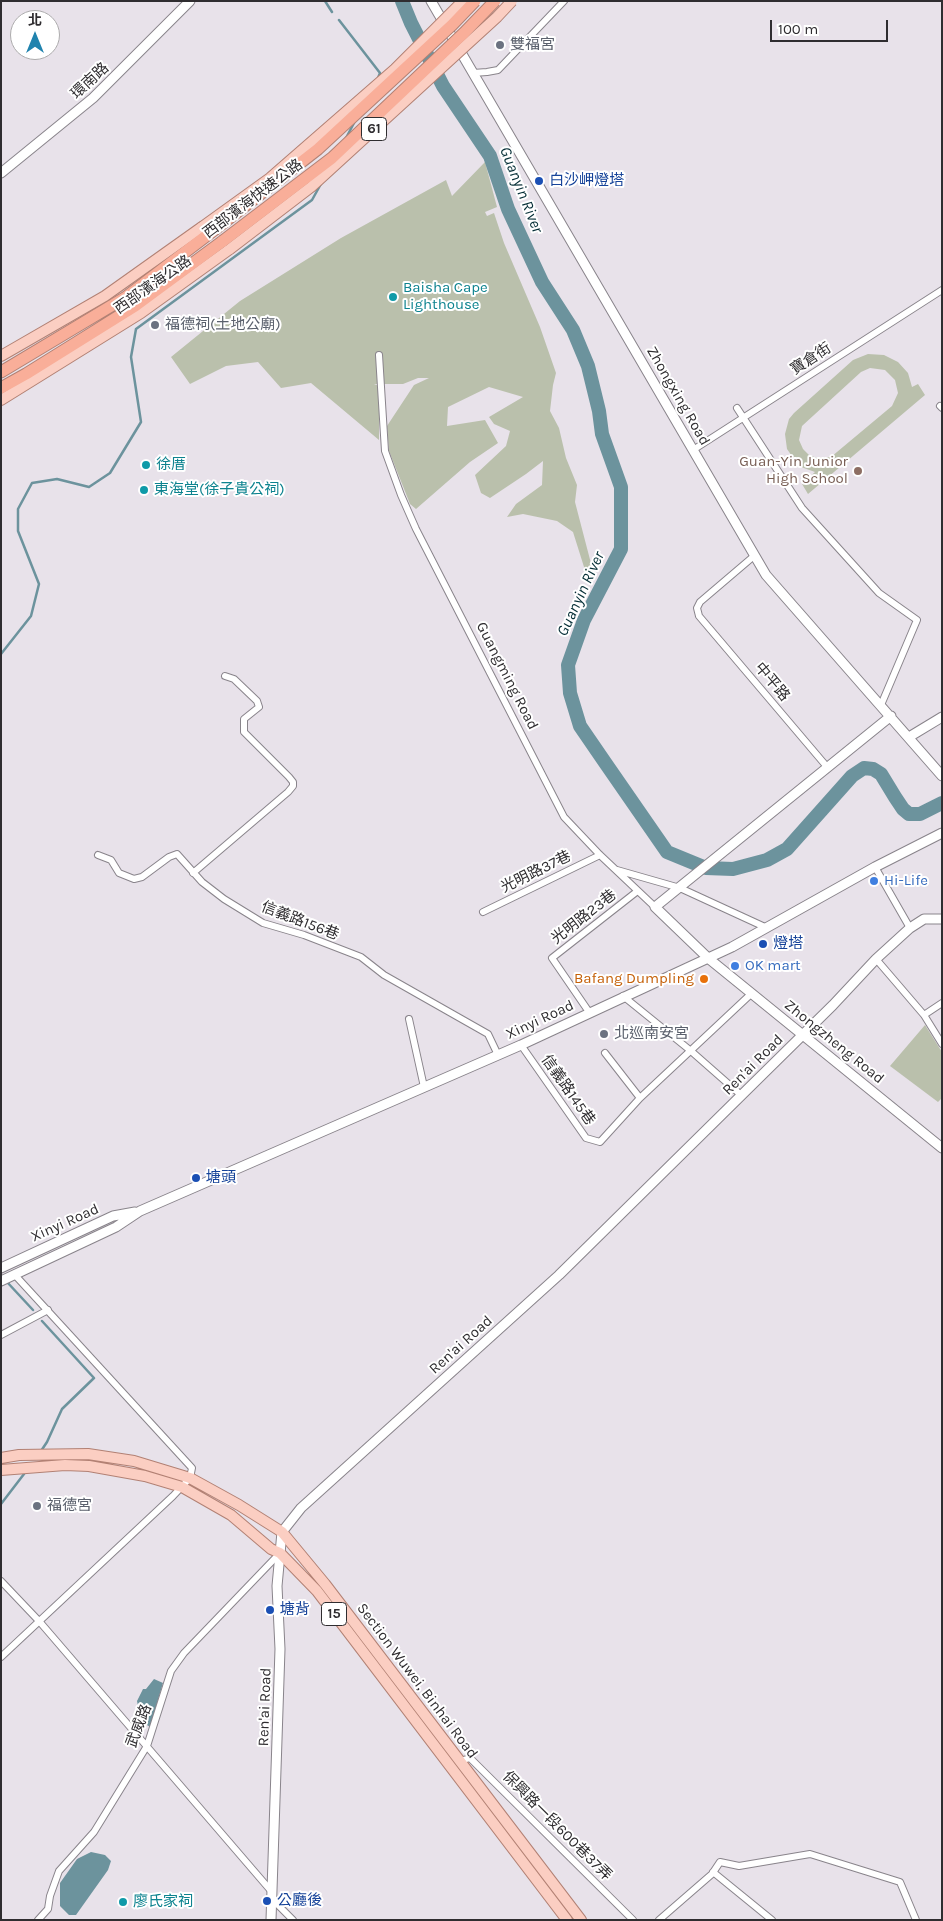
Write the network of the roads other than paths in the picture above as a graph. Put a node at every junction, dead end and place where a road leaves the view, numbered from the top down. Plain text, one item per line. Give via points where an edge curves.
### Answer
1 (190, 1) edge
2 (431, 1) edge
3 (462, 1) edge
4 (475, 1) edge
5 (495, 1) edge
6 (512, 1) edge
7 (564, 1) edge
8 (473, 73) junction
9 (1, 173) edge
10 (227, 245) junction
11 (942, 290) edge
12 (379, 355) dead end
13 (1, 356) edge
14 (1, 372) edge
15 (1, 388) edge
16 (1, 400) edge
17 (737, 408) dead end
18 (744, 418) junction
19 (693, 450) junction
20 (754, 556) junction
21 (225, 676) dead end
22 (881, 704) junction
23 (891, 716) junction
24 (942, 716) edge
25 (909, 737) junction
26 (828, 768) junction
27 (942, 776) edge
28 (942, 833) edge
29 (98, 855) dead end
30 (600, 855) junction
31 (875, 868) junction
32 (617, 870) junction
33 (193, 873) junction
34 (680, 888) junction
35 (635, 893) dead end
36 (655, 907) junction
37 (483, 912) dead end
38 (942, 919) edge
39 (767, 928) junction
40 (910, 928) junction
41 (708, 958) junction
42 (876, 959) junction
43 (752, 993) junction
44 (623, 996) junction
45 (942, 1003) edge
46 (590, 1012) junction
47 (924, 1015) junction
48 (409, 1019) dead end
49 (803, 1034) junction
50 (942, 1044) edge
51 (521, 1045) junction
52 (691, 1051) junction
53 (605, 1053) dead end
54 (498, 1055) junction
55 (424, 1087) junction
56 (741, 1095) junction
57 (640, 1098) junction
58 (942, 1148) edge
59 (140, 1211) junction
60 (3, 1267) edge
61 (8, 1277) edge
62 (48, 1310) junction
63 (1, 1335) edge
64 (1, 1458) edge
65 (1, 1470) edge
66 (190, 1478) junction
67 (182, 1487) junction
68 (282, 1532) junction
69 (280, 1553) junction
70 (1, 1581) edge
71 (39, 1621) junction
72 (1, 1657) edge
73 (148, 1746) junction
74 (460, 1761) junction
75 (713, 1872) junction
76 (272, 1895) junction
77 (38, 1920) edge
78 (271, 1920) edge
79 (292, 1920) edge
80 (567, 1920) edge
81 (581, 1920) edge
82 (633, 1920) edge
83 (659, 1920) edge
84 (772, 1920) edge
85 (916, 1920) edge

1 - 9 street, 環南路 via 106,87
2 - 8 street, Zhongxing Road
3 - 13 main road, 西部濱海公路 / 61, bridge via 395,69 270,178 105,296
4 - 14 highway, 西部濱海快速公路 / 61, bridge via 318,149 126,297
5 - 10 highway, 西部濱海快速公路 / 61, bridge via 332,158
6 - 10 main road, 西部濱海公路 / 61, bridge via 311,187
7 - 8 street via 498,70
8 - 19 street, Zhongxing Road
10 - 15 highway, 西部濱海快速公路 / 61
10 - 16 main road, 西部濱海公路 / 61 via 141,313
11 - 18 street, 寶倉街
12 - 30 street, Guangming Road via 385,451 401,495 564,816
17 - 18 street
18 - 19 street, 寶倉街
18 - 22 street via 802,508 879,593 917,620
19 - 20 street, Zhongxing Road
20 - 22 street, Zhongxing Road via 766,575
20 - 26 street, 中平路 via 700,602 697,608 699,616
21 - 33 street via 234,679 257,701 259,707 244,719 244,732 289,777 292,786
22 - 23 street, Zhongxing Road
23 - 25 street, Zhongxing Road
23 - 26 street
24 - 25 street
25 - 27 street, Zhongxing Road
26 - 34 street
28 - 31 street, Xinyi Road
29 - 33 street, 信義路156巷 via 111,860 119,873 134,879 142,877 174,854 179,855
30 - 32 street, Guangming Road
30 - 37 street, 光明路37巷
31 - 39 street, Xinyi Road
31 - 40 street
32 - 34 street
32 - 36 street, Guangming Road
33 - 54 street, 信義路156巷 via 224,899 263,924 304,935 361,958 384,975 488,1034
34 - 36 street
34 - 39 street
35 - 46 street, 光明路23巷 via 552,958
36 - 41 street, Guangming Road
38 - 40 street, Ren'ai Road via 924,919
39 - 41 street, Xinyi Road
40 - 42 street, Ren'ai Road
41 - 43 street, Zhongzheng Road
41 - 44 street, Xinyi Road
42 - 47 street
42 - 49 street, Ren'ai Road
43 - 49 street, Zhongzheng Road
43 - 52 street
44 - 46 street, Xinyi Road
44 - 52 street
45 - 47 street
46 - 51 street, Xinyi Road
47 - 50 street
48 - 55 street
49 - 56 street, Ren'ai Road
49 - 58 street, Zhongzheng Road
51 - 54 street, Xinyi Road
51 - 57 street, 信義路145巷 via 586,1138 600,1142
52 - 56 street
52 - 57 street
53 - 57 street
54 - 55 street, Xinyi Road
55 - 59 street, Xinyi Road
56 - 68 street, Ren'ai Road via 558,1276 301,1508
59 - 60 street, Xinyi Road via 114,1216
59 - 61 street, Xinyi Road via 116,1227
61 - 62 street
62 - 63 street
62 - 66 street via 192,1468
64 - 66 main road, Section Wuwei, Binhai Road / 15 via 88,1454 134,1461
65 - 67 main road, Section Wuwei, Binhai Road / 15 via 89,1466 145,1476
66 - 67 street
66 - 68 main road, Section Wuwei, Binhai Road / 15
67 - 69 main road, Section Wuwei, Binhai Road / 15 via 231,1515
67 - 71 street
68 - 69 street, Ren'ai Road
68 - 74 main road, Section Wuwei, Binhai Road / 15
69 - 73 street, 武威路 via 184,1653 171,1671
69 - 76 street, Ren'ai Road
69 - 80 main road, Section Wuwei, Binhai Road / 15 via 316,1591
70 - 71 street
71 - 72 street
71 - 73 street
73 - 76 street
73 - 77 street, 武威路 via 94,1832 59,1871 48,1910
74 - 81 main road, Section Wuwei, Binhai Road / 15
74 - 82 street, 保興路一段600巷37弄 via 470,1758
75 - 83 street
75 - 84 street
75 - 85 street via 720,1862 739,1866 810,1854 900,1882
76 - 78 street, Ren'ai Road
76 - 79 street

